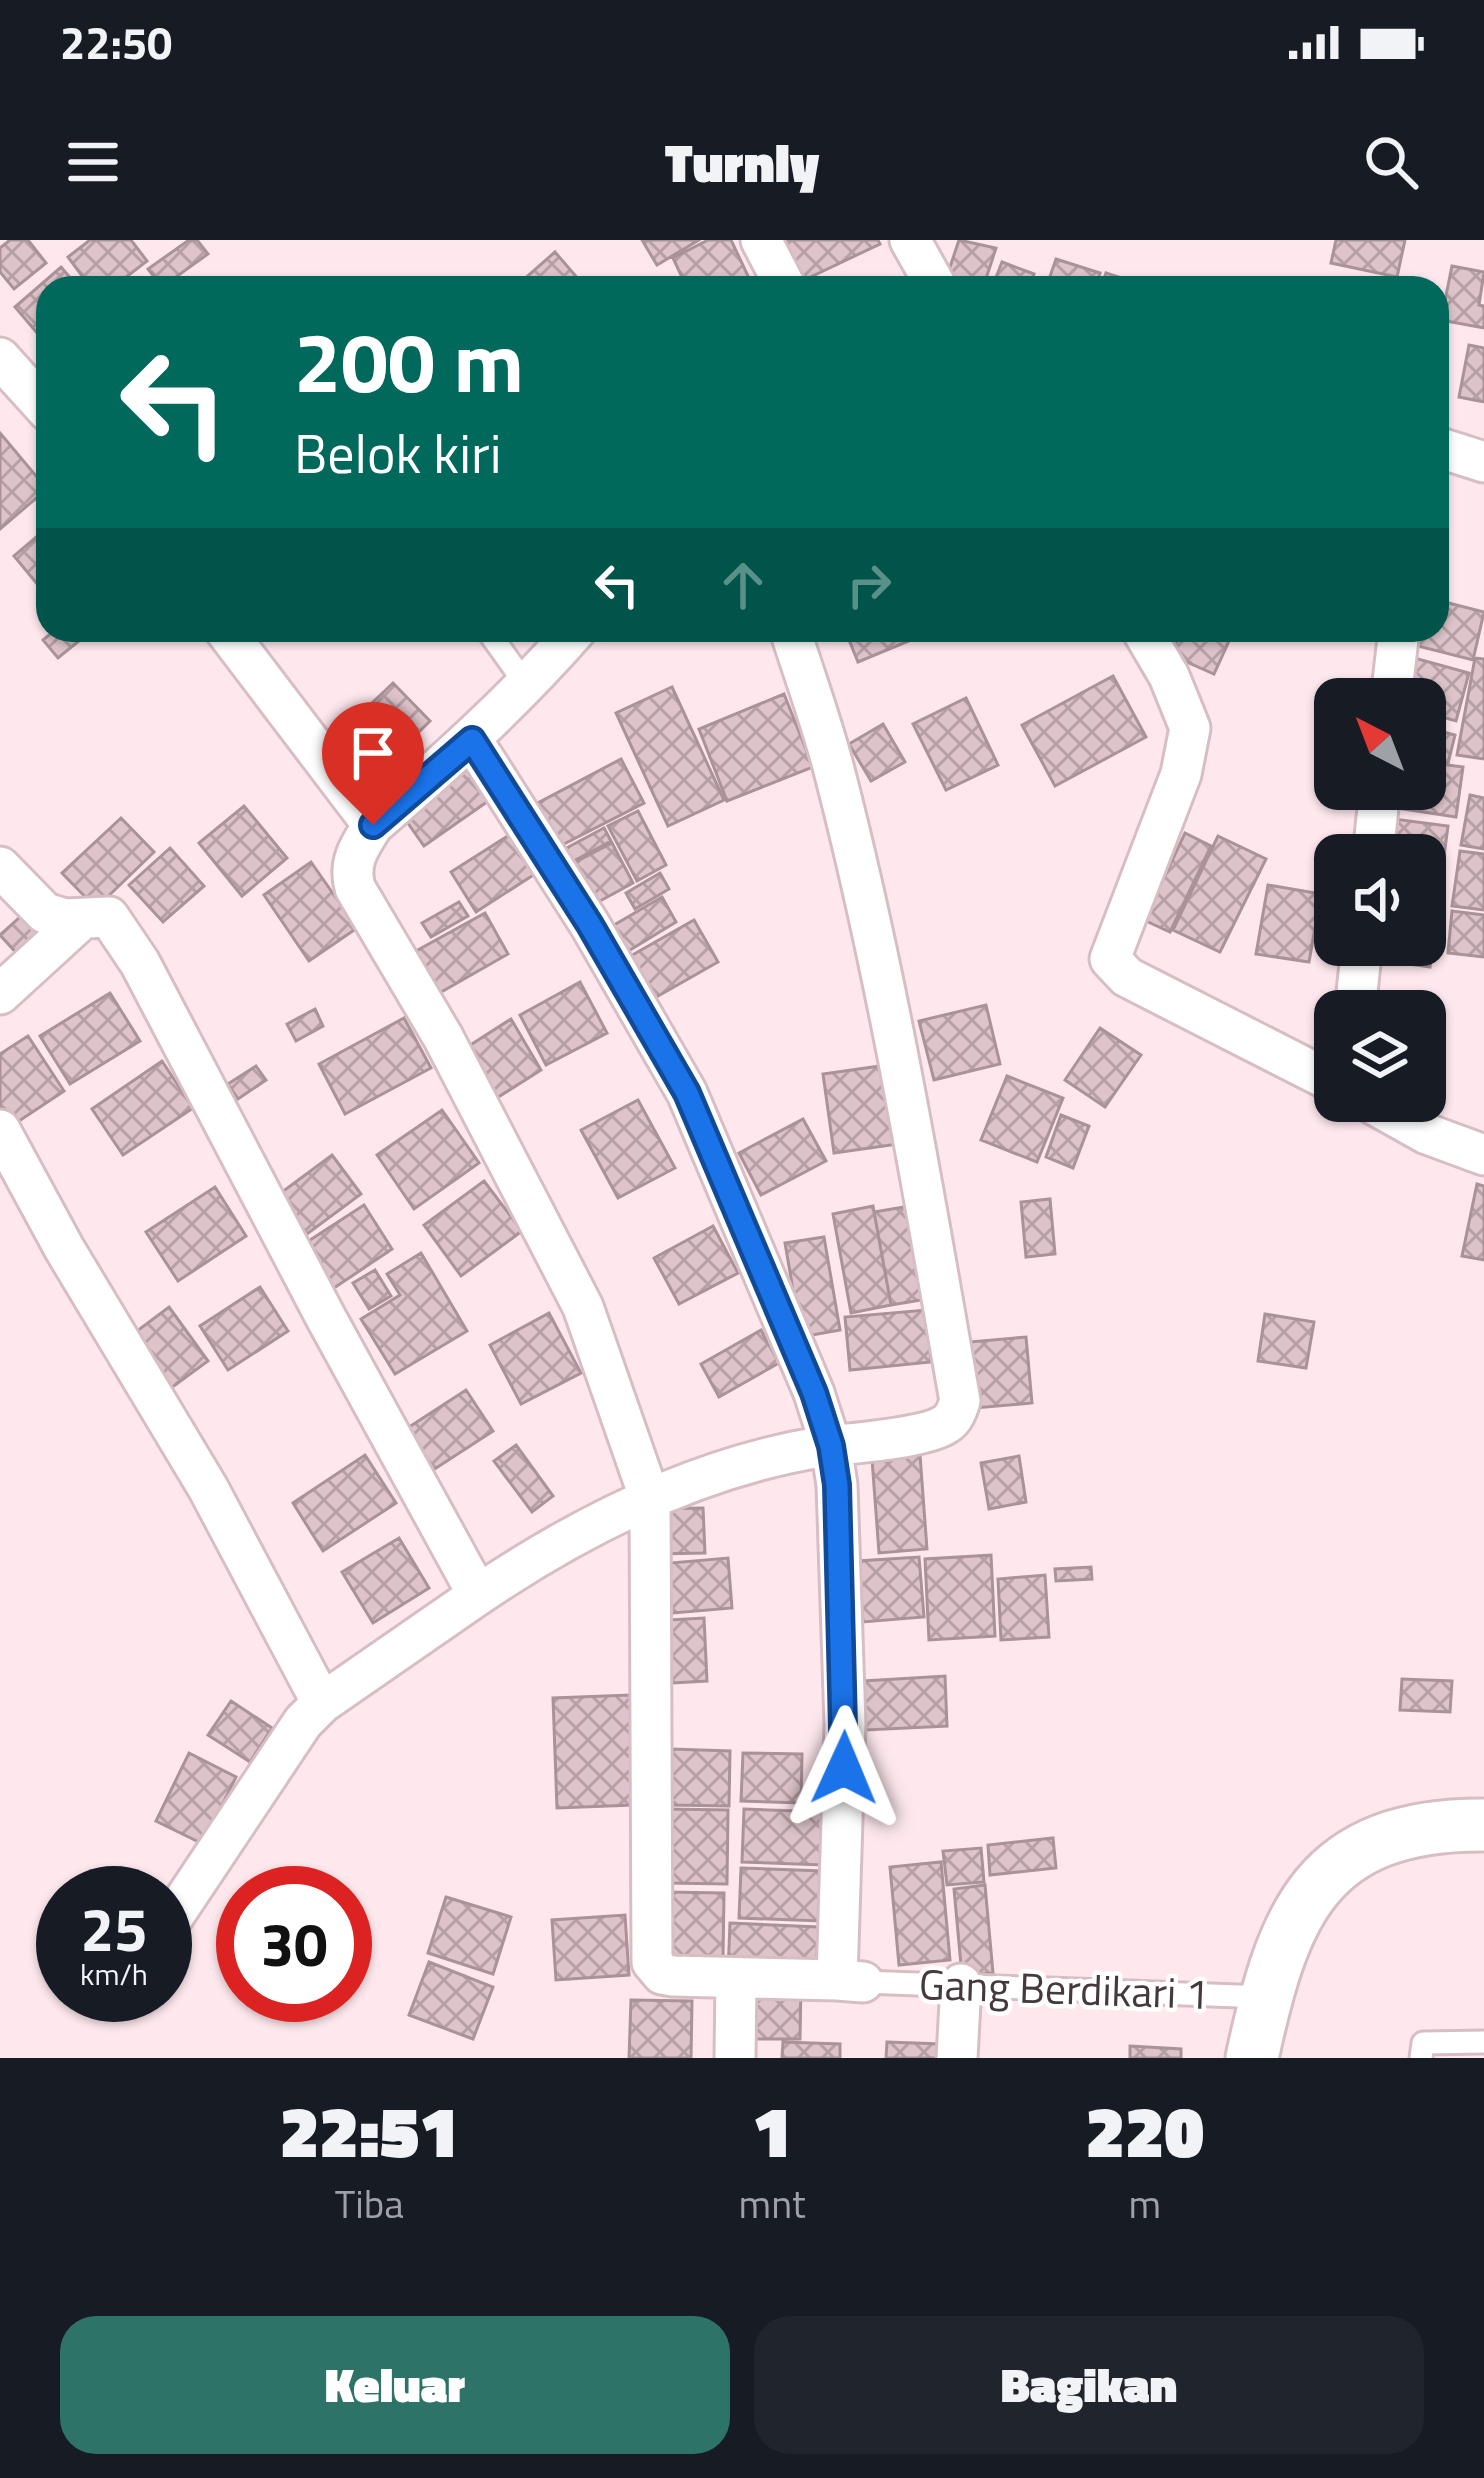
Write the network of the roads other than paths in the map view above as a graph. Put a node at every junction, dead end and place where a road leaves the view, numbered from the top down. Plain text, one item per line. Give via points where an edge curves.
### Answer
1 (761, 240) edge
2 (910, 240) edge
3 (780, 276) edge
4 (931, 276) edge
5 (0, 358) edge
6 (36, 398) edge
7 (1449, 451) edge
8 (1484, 462) edge
9 (235, 642) edge
10 (496, 642) edge
11 (566, 642) edge
12 (794, 642) edge
13 (1149, 642) edge
14 (1397, 642) edge
15 (1393, 678) edge
16 (527, 686) junction
17 (472, 740) junction
18 (373, 825) junction
19 (0, 867) edge
20 (82, 919) junction
21 (0, 994) edge
22 (1314, 1072) edge
23 (1405, 1122) edge
24 (0, 1130) edge
25 (1484, 1155) edge
26 (831, 1446) junction
27 (650, 1499) junction
28 (478, 1595) junction
29 (322, 1703) junction
30 (1484, 1825) edge
31 (192, 1888) edge
32 (736, 1978) junction
33 (850, 1981) junction
34 (961, 1984) junction
35 (1265, 1996) junction
36 (1484, 2042) edge
37 (735, 2058) edge
38 (957, 2058) edge
39 (1252, 2058) edge
40 (1421, 2058) edge

1 - 3 street
2 - 4 street
5 - 6 street
7 - 8 street
9 - 18 street
10 - 16 lane
11 - 16 street
12 - 26 street via 870,919 960,1401 947,1424 929,1431
13 - 22 street via 1190,728 1110,959 1127,977
14 - 15 street
16 - 17 street
17 - 18 street
17 - 26 street via 687,1093
18 - 27 street via 354,855 355,888 443,1037 583,1307
19 - 20 street via 45,913
20 - 21 street
20 - 28 street via 109,917 140,963
23 - 25 street
24 - 29 street
26 - 27 street via 727,1470
26 - 33 street
27 - 28 street
27 - 32 street via 652,1962 662,1974
28 - 29 street
29 - 31 street
30 - 35 street via 1401,1832 1318,1882 1296,1912
32 - 33 street
32 - 37 street
33 - 34 lane, Gang Berdikari 1
34 - 35 lane, Gang Berdikari 1
34 - 38 street
35 - 39 street
36 - 40 lane via 1423,2043

